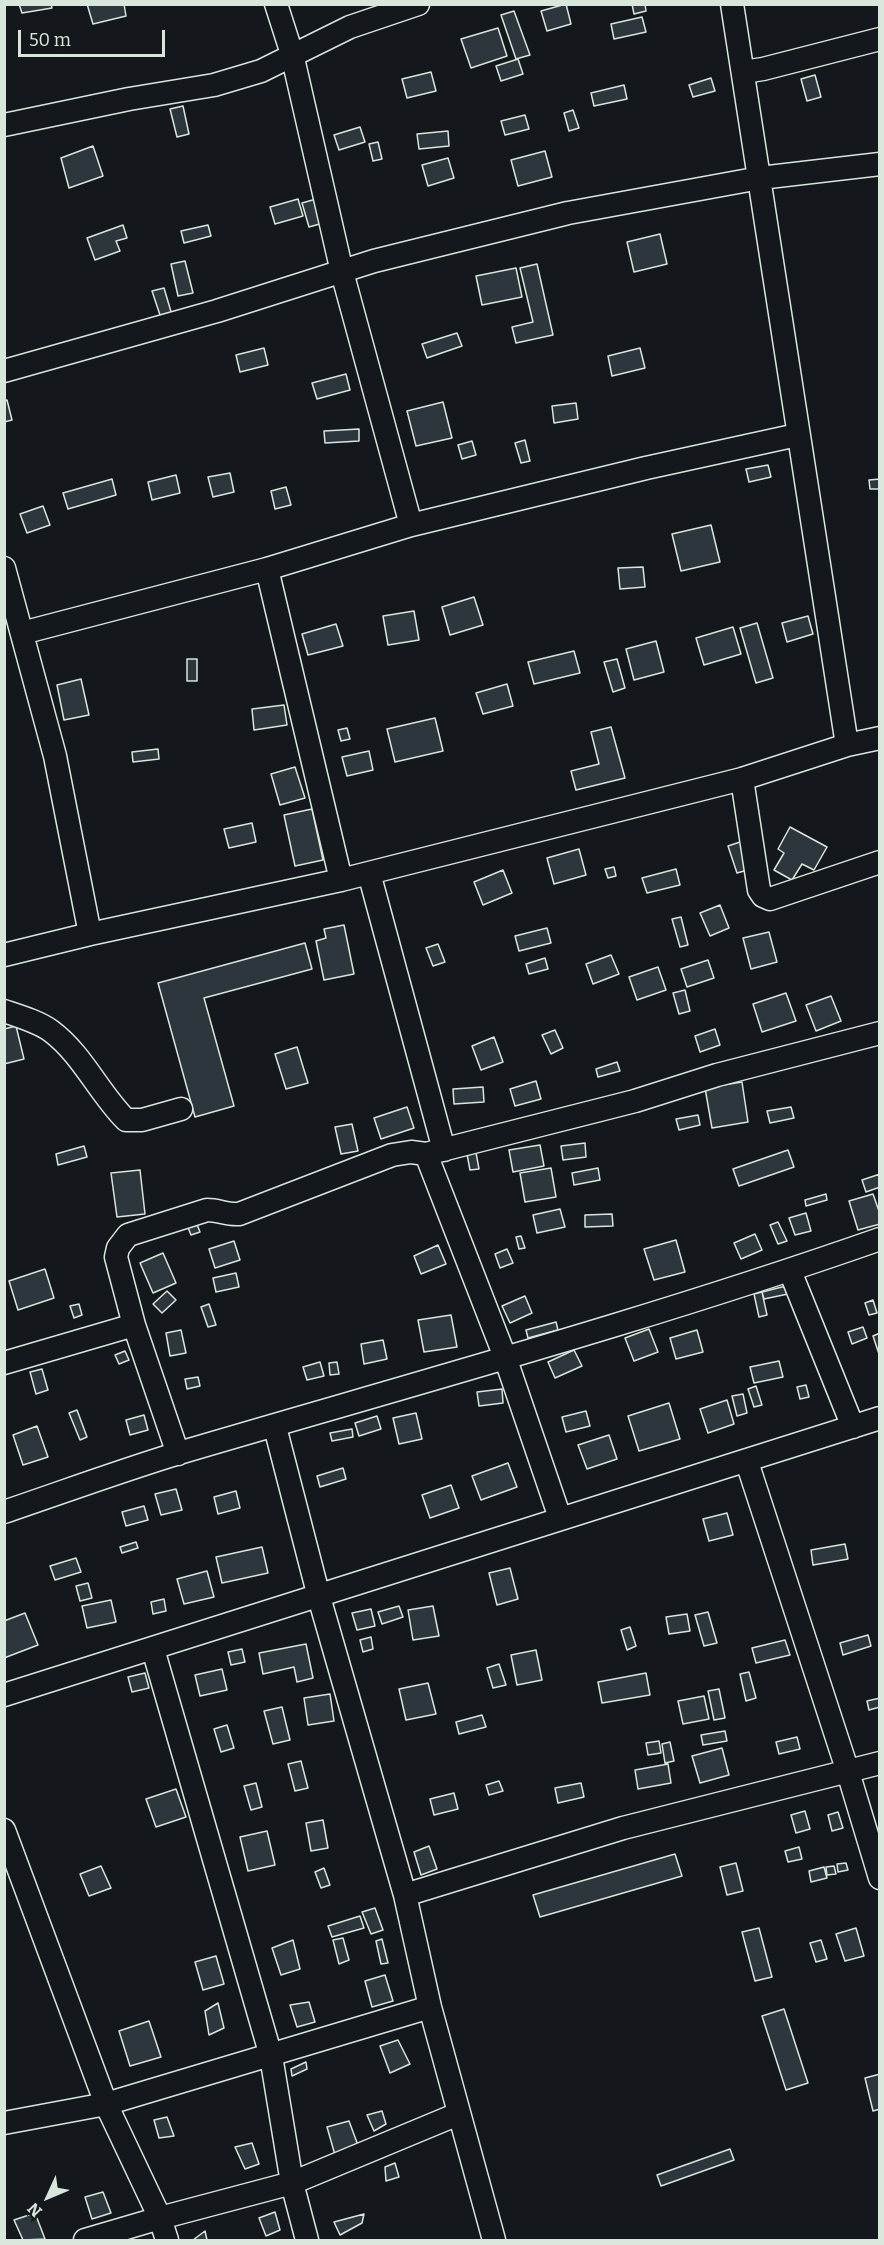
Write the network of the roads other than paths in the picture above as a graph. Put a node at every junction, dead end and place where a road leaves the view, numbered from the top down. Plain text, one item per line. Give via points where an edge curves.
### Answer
1 (276, 4) edge
2 (418, 4) edge
3 (732, 4) edge
4 (879, 39) edge
5 (292, 54) junction
6 (743, 72) junction
7 (4, 125) edge
8 (879, 164) edge
9 (760, 178) junction
10 (342, 272) junction
11 (4, 371) edge
12 (797, 435) junction
13 (411, 525) junction
14 (4, 568) edge
15 (267, 569) junction
16 (22, 633) junction
17 (879, 738) edge
18 (847, 745) junction
19 (742, 779) junction
20 (879, 862) edge
21 (369, 873) junction
22 (340, 880) junction
23 (90, 934) junction
24 (4, 955) edge
25 (4, 1011) edge
26 (879, 1033) edge
27 (181, 1109) dead end
28 (435, 1152) junction
29 (879, 1239) edge
30 (790, 1271) junction
31 (134, 1325) junction
32 (505, 1357) junction
33 (4, 1363) edge
34 (879, 1418) edge
35 (275, 1427) junction
36 (853, 1427) junction
37 (178, 1454) junction
38 (747, 1461) junction
39 (4, 1512) edge
40 (560, 1518) junction
41 (318, 1597) junction
42 (153, 1649) junction
43 (4, 1695) edge
44 (879, 1763) edge
45 (848, 1772) junction
46 (4, 1830) edge
47 (879, 1878) edge
48 (405, 1895) junction
49 (429, 2007) junction
50 (272, 2056) junction
51 (106, 2104) junction
52 (458, 2114) junction
53 (4, 2123) edge
54 (291, 2182) junction
55 (160, 2218) junction
56 (85, 2241) edge
57 (167, 2241) edge
58 (307, 2241) edge
59 (494, 2241) edge

1 - 5 street
2 - 5 street via 350,27
3 - 6 street
4 - 6 street
5 - 7 street via 261,71 214,85
5 - 10 street
6 - 9 street
8 - 9 street
9 - 10 street via 568,213
9 - 12 street
10 - 11 street
10 - 13 street
12 - 13 street
12 - 18 street
13 - 15 street
14 - 16 street
15 - 16 street
15 - 22 street
16 - 23 street via 55,756
17 - 18 street
18 - 19 street
19 - 20 street via 763,896 770,899
19 - 21 street
21 - 22 street
21 - 28 street
22 - 23 street
23 - 24 street
25 - 27 street via 50,1030 75,1053 126,1120
26 - 28 street
28 - 31 street via 392,1155 239,1214 207,1210 128,1235 116,1257
28 - 32 street
29 - 30 street
30 - 32 street
30 - 36 street
31 - 33 street
31 - 37 street
32 - 35 street
32 - 40 street
34 - 36 street
35 - 37 street
35 - 41 street
36 - 38 street
37 - 39 street
38 - 40 street
38 - 45 street
40 - 41 street
41 - 42 street
41 - 48 street
42 - 43 street
42 - 50 street
44 - 45 street
45 - 47 street
45 - 48 street via 623,1828
46 - 51 street
48 - 49 street
49 - 50 street
49 - 52 street
50 - 51 street
50 - 54 street
51 - 53 street
51 - 55 street
52 - 54 street
52 - 59 street
54 - 55 street
54 - 58 street
55 - 56 street
55 - 57 street

